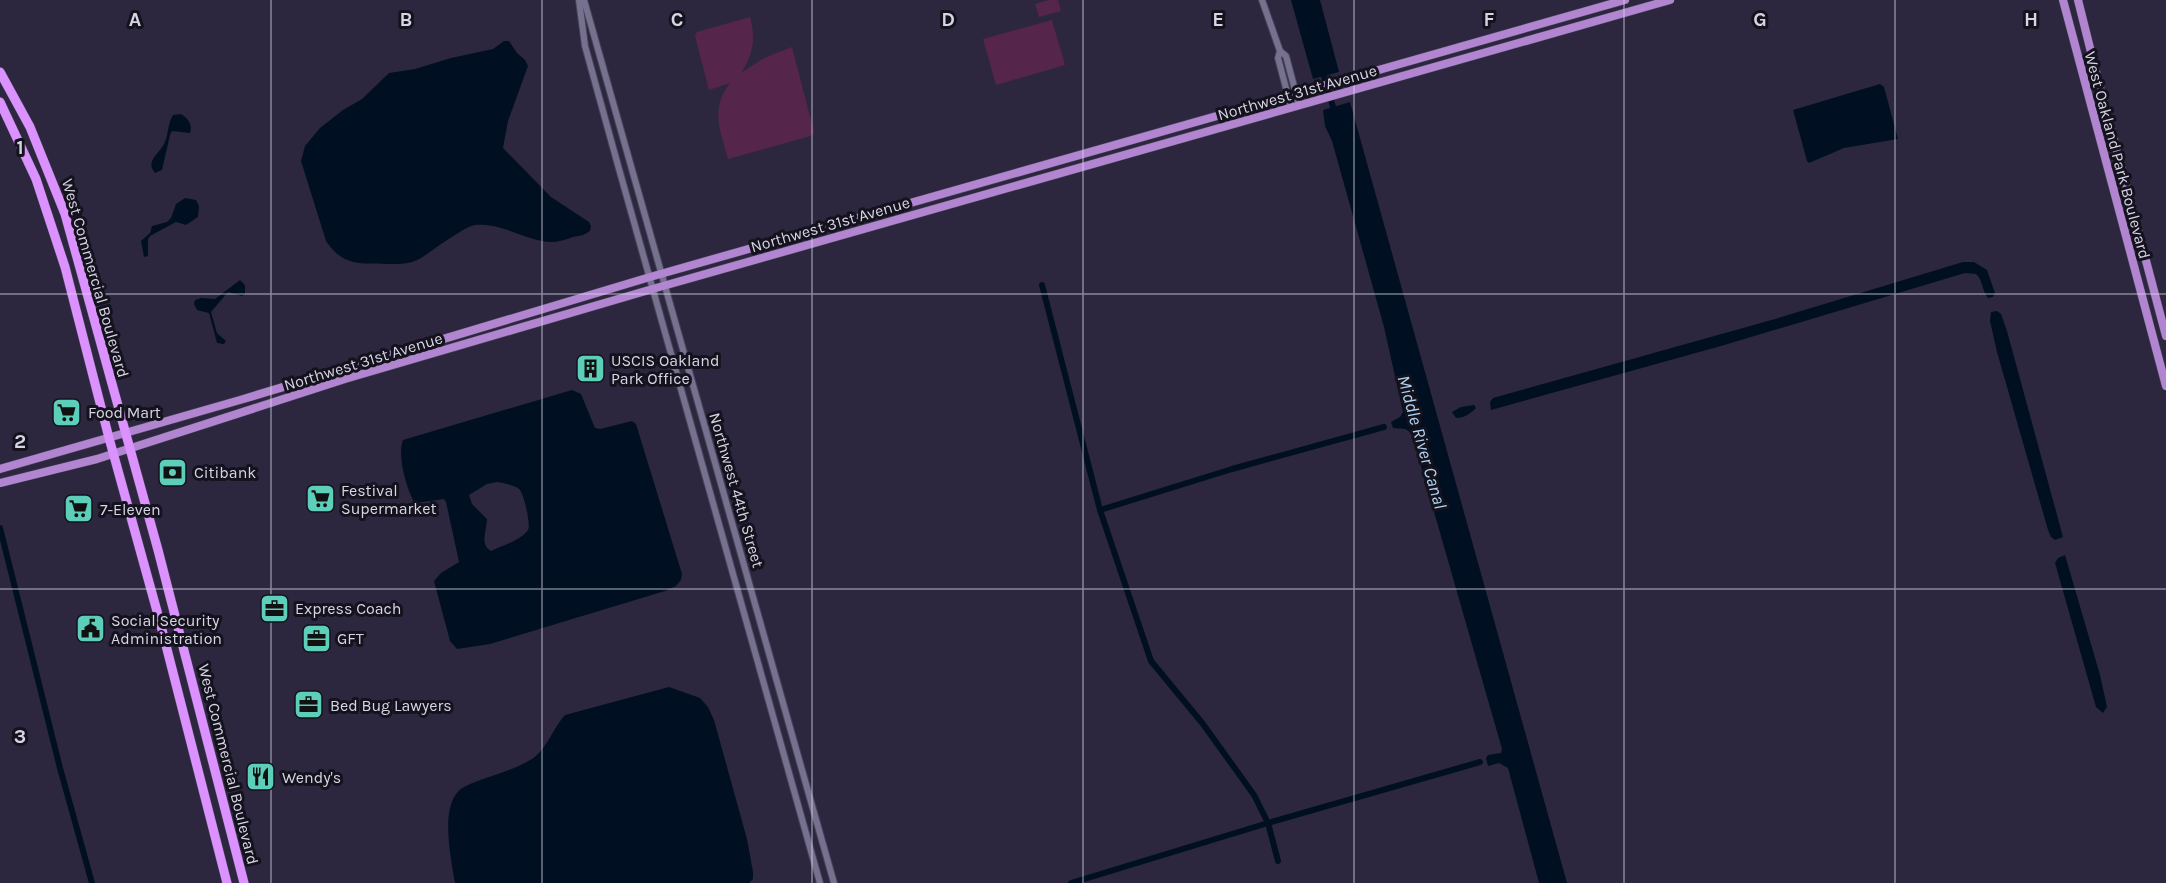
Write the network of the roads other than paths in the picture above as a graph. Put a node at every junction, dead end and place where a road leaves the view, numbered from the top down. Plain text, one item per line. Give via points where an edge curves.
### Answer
1 (579, 0) edge
2 (584, 0) edge
3 (1262, 0) edge
4 (1625, 0) edge
5 (1670, 0) edge
6 (2062, 0) edge
7 (2078, 0) edge
8 (0, 72) edge
9 (1292, 95) junction
10 (2090, 100) junction
11 (0, 102) edge
12 (1295, 106) junction
13 (2106, 113) junction
14 (661, 274) junction
15 (650, 277) junction
16 (664, 286) junction
17 (653, 289) junction
18 (2166, 336) edge
19 (694, 385) junction
20 (2166, 386) edge
21 (681, 389) junction
22 (124, 433) junction
23 (109, 438) junction
24 (129, 448) junction
25 (113, 453) junction
26 (0, 469) edge
27 (0, 483) edge
28 (227, 883) edge
29 (244, 883) edge
30 (820, 883) edge
31 (834, 883) edge

1 - 15 street, Northwest 44th Street via 585,46
2 - 14 street, Northwest 44th Street
3 - 9 street via 1280,51 1286,56
4 - 9 main road, Northwest 31st Avenue
5 - 12 main road, Northwest 31st Avenue
6 - 10 main road, West Oakland Park Boulevard
7 - 13 main road, West Oakland Park Boulevard
8 - 22 highway, West Commercial Boulevard via 30,127 65,214
9 - 12 street
9 - 14 main road, Northwest 31st Avenue
10 - 13 main road
10 - 20 main road, West Oakland Park Boulevard
11 - 23 highway, West Commercial Boulevard via 50,219
12 - 16 main road, Northwest 31st Avenue
13 - 18 main road, West Oakland Park Boulevard
14 - 15 main road, Northwest 31st Avenue
14 - 16 street, Northwest 44th Street
15 - 17 street, Northwest 44th Street
15 - 22 main road, Northwest 31st Avenue
16 - 17 main road, Northwest 31st Avenue
16 - 19 street, Northwest 44th Street
17 - 21 street, Northwest 44th Street
17 - 24 main road, Northwest 31st Avenue via 345,379
19 - 21 street
19 - 31 street, Northwest 44th Street
21 - 30 street, Northwest 44th Street
22 - 23 main road, Northwest 31st Avenue
22 - 24 highway, West Commercial Boulevard
23 - 25 highway, West Commercial Boulevard
23 - 26 main road, Northwest 31st Avenue
24 - 25 main road, Northwest 31st Avenue
24 - 29 highway, West Commercial Boulevard
25 - 27 main road, Northwest 31st Avenue
25 - 28 highway, West Commercial Boulevard

